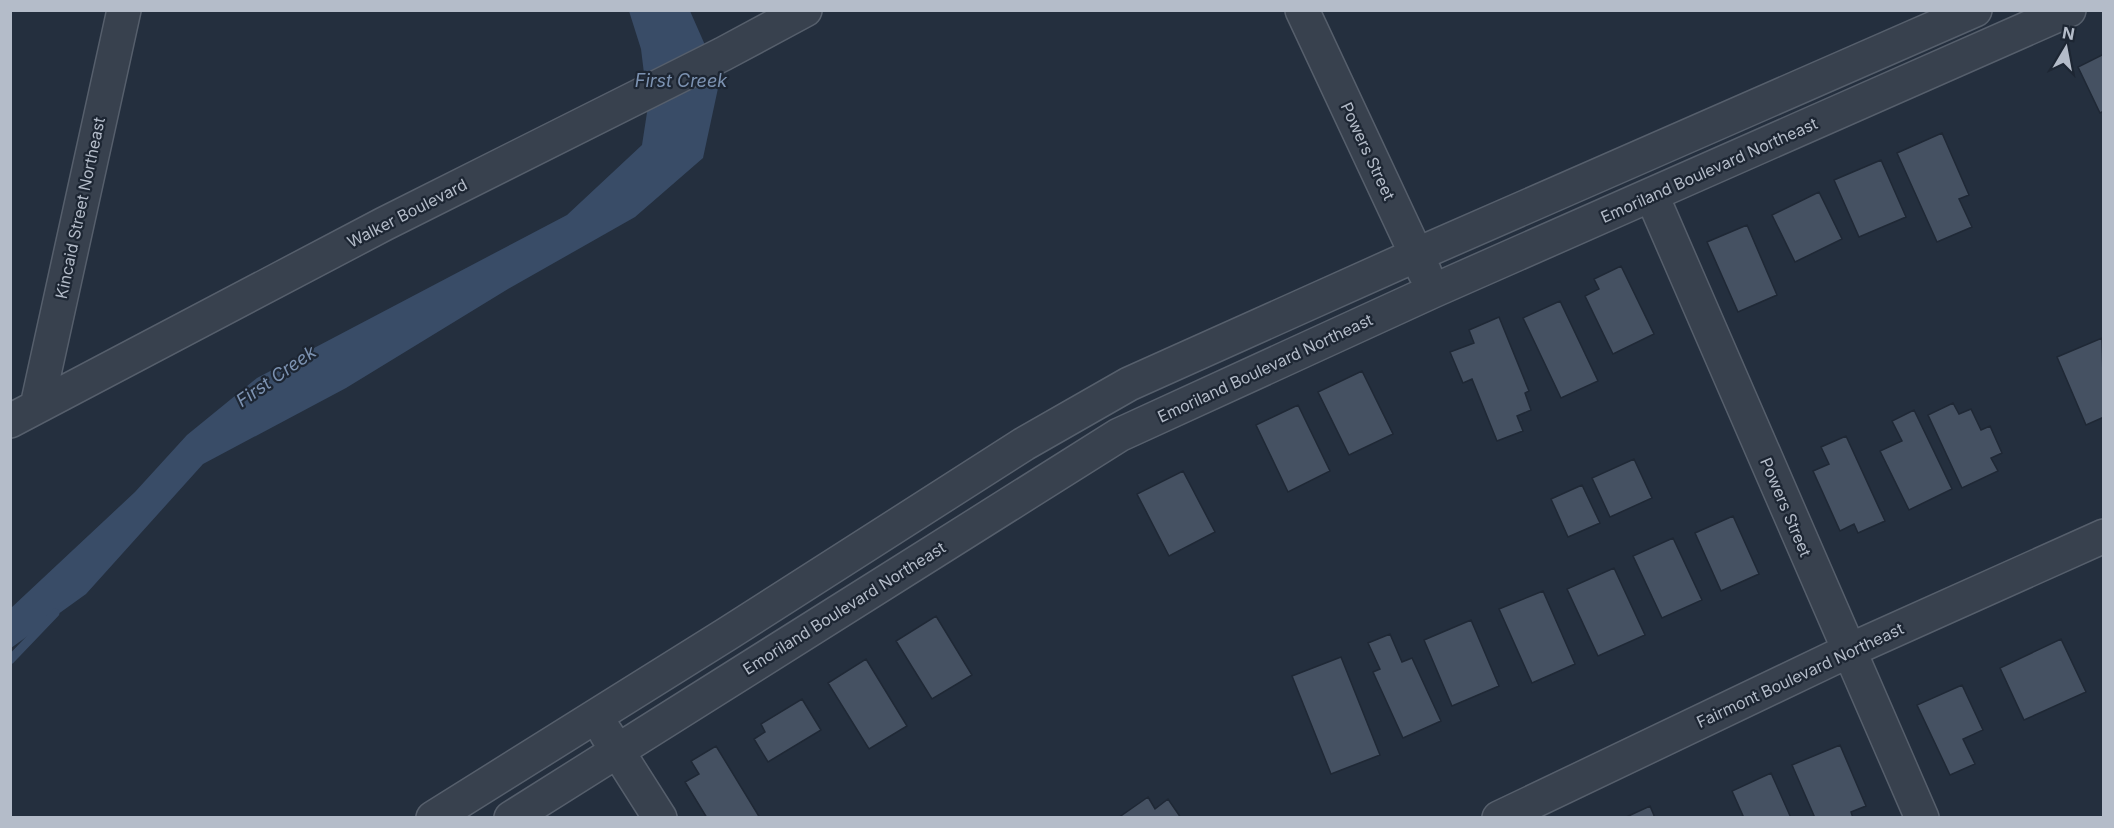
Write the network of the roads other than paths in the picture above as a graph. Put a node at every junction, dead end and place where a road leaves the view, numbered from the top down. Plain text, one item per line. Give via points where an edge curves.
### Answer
1 (124, 10) edge
2 (805, 10) edge
3 (1302, 10) edge
4 (1975, 10) edge
5 (2069, 10) edge
6 (1652, 196) junction
7 (1416, 255) junction
8 (1433, 291) junction
9 (24, 414) edge
10 (2103, 536) edge
11 (1848, 651) junction
12 (595, 717) junction
13 (617, 750) junction
14 (434, 818) edge
15 (511, 818) edge
16 (660, 818) edge
17 (1498, 818) edge
18 (1922, 818) edge

1 - 9 street, Kincaid Street Northeast
2 - 9 street, Walker Boulevard via 384,224
3 - 7 street, Powers Street
4 - 7 street
5 - 6 street, Emoriland Boulevard Northeast
6 - 8 street, Emoriland Boulevard Northeast
6 - 11 street, Powers Street
7 - 8 street, Powers Street
7 - 12 street via 1129,384 1024,444
8 - 13 street, Emoriland Boulevard Northeast via 1119,435
10 - 11 street, Fairmont Boulevard Northeast
11 - 17 street, Fairmont Boulevard Northeast
11 - 18 street, Powers Street
12 - 13 street
12 - 14 street
13 - 15 street, Emoriland Boulevard Northeast
13 - 16 street

